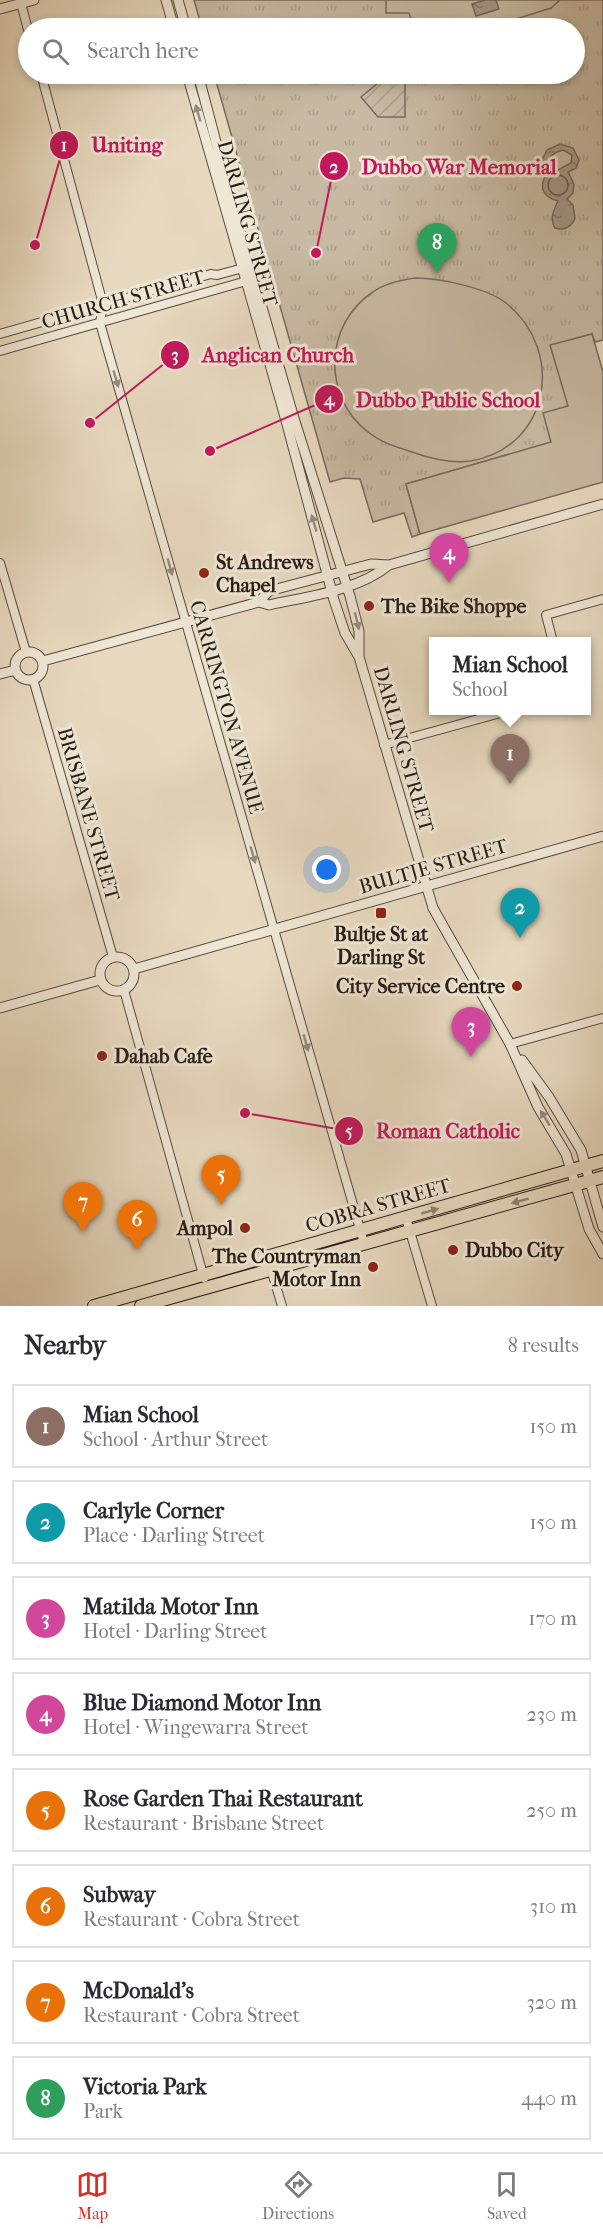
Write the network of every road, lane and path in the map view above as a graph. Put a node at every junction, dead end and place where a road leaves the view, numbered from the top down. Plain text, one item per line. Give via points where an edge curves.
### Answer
1 (34, 0) edge
2 (166, 0) edge
3 (178, 0) edge
4 (21, 3) junction
5 (0, 9) edge
6 (25, 18) edge
7 (171, 18) edge
8 (183, 18) edge
9 (43, 84) edge
10 (190, 84) edge
11 (201, 84) edge
12 (247, 267) junction
13 (250, 280) junction
14 (103, 304) junction
15 (100, 323) junction
16 (0, 334) edge
17 (0, 351) edge
18 (603, 504) edge
19 (0, 563) edge
20 (389, 565) junction
21 (343, 571) junction
22 (328, 575) junction
23 (347, 585) junction
24 (332, 590) junction
25 (603, 599) edge
26 (259, 602) junction
27 (186, 622) junction
28 (552, 637) edge
29 (26, 652) junction
30 (359, 657) junction
31 (43, 661) junction
32 (16, 670) junction
33 (0, 674) edge
34 (33, 679) junction
35 (496, 715) edge
36 (384, 745) junction
37 (603, 837) edge
38 (425, 887) junction
39 (274, 930) junction
40 (113, 957) junction
41 (134, 969) junction
42 (100, 980) junction
43 (124, 990) junction
44 (0, 1008) edge
45 (603, 1018) edge
46 (510, 1044) junction
47 (603, 1161) edge
48 (586, 1166) junction
49 (571, 1170) junction
50 (603, 1177) edge
51 (590, 1181) junction
52 (576, 1185) junction
53 (406, 1218) junction
54 (603, 1227) edge
55 (410, 1231) junction
56 (362, 1237) junction
57 (603, 1254) edge
58 (232, 1266) junction
59 (271, 1269) junction
60 (205, 1280) junction
61 (93, 1306) edge
62 (141, 1306) edge
63 (282, 1306) edge
64 (432, 1306) edge

1 - 4 street
2 - 7 street
3 - 8 street
4 - 5 street
4 - 6 street
9 - 14 street, CARRINGTON AVENUE
12 -> 10 street, DARLING STREET
11 - 12 street, DARLING STREET
12 - 13 street, DARLING STREET
12 - 14 street, CHURCH STREET
13 - 15 street, CHURCH STREET
13 - 21 street, DARLING STREET
22 -> 13 street, DARLING STREET
14 - 15 street, CARRINGTON AVENUE
14 - 16 street, CHURCH STREET
15 - 17 street, CHURCH STREET
15 -> 27 street, CARRINGTON AVENUE
18 - 20 street
19 - 29 street
20 - 21 street via 371,564
20 - 23 street via 375,576
21 - 22 street
21 - 23 street, DARLING STREET
22 - 24 street, DARLING STREET
22 - 26 street via 269,591
23 - 24 street
23 -> 30 street, DARLING STREET via 359,631
24 - 26 street via 269,605
24 - 30 street, DARLING STREET via 345,633
25 - 28 street via 546,615
26 - 27 street
27 - 31 street
27 -> 39 street, CARRINGTON AVENUE
29 - 31 street via 38,654
29 - 32 street via 16,661
30 - 36 street, DARLING STREET
31 - 34 street via 40,674
32 - 33 street
32 - 34 street via 25,679
34 - 40 street, BRISBANE STREET
35 - 36 street
36 - 38 street, DARLING STREET
37 - 38 street, BULTJE STREET
38 - 39 street, BULTJE STREET
38 - 46 street, DARLING STREET via 432,908
39 - 41 street, BULTJE STREET
39 -> 56 street, CARRINGTON AVENUE
40 - 41 street via 128,961
40 - 42 street via 100,968
41 - 43 street via 134,979
42 - 43 street via 107,989
42 - 44 street
43 - 60 street
45 - 46 street
46 - 48 street, DARLING STREET via 549,1097 581,1150
49 -> 46 street, DARLING STREET
47 - 48 highway, COBRA STREET
48 - 49 highway, COBRA STREET
48 - 51 street, DARLING STREET
49 - 52 street, DARLING STREET
53 -> 49 highway, COBRA STREET
50 - 51 highway, COBRA STREET
51 - 52 highway, COBRA STREET
51 - 54 street, DARLING STREET
52 -> 55 highway, COBRA STREET
52 - 57 street, DARLING STREET via 589,1229
53 - 55 street
53 - 56 highway, COBRA STREET
55 - 56 highway, COBRA STREET
55 - 64 street
56 - 58 highway, COBRA STREET
56 - 59 highway, COBRA STREET
58 - 59 street via 261,1262
58 - 60 highway, COBRA STREET
59 - 60 highway, COBRA STREET
59 - 63 street
60 - 61 highway, COBRA STREET
60 - 62 highway, COBRA STREET

